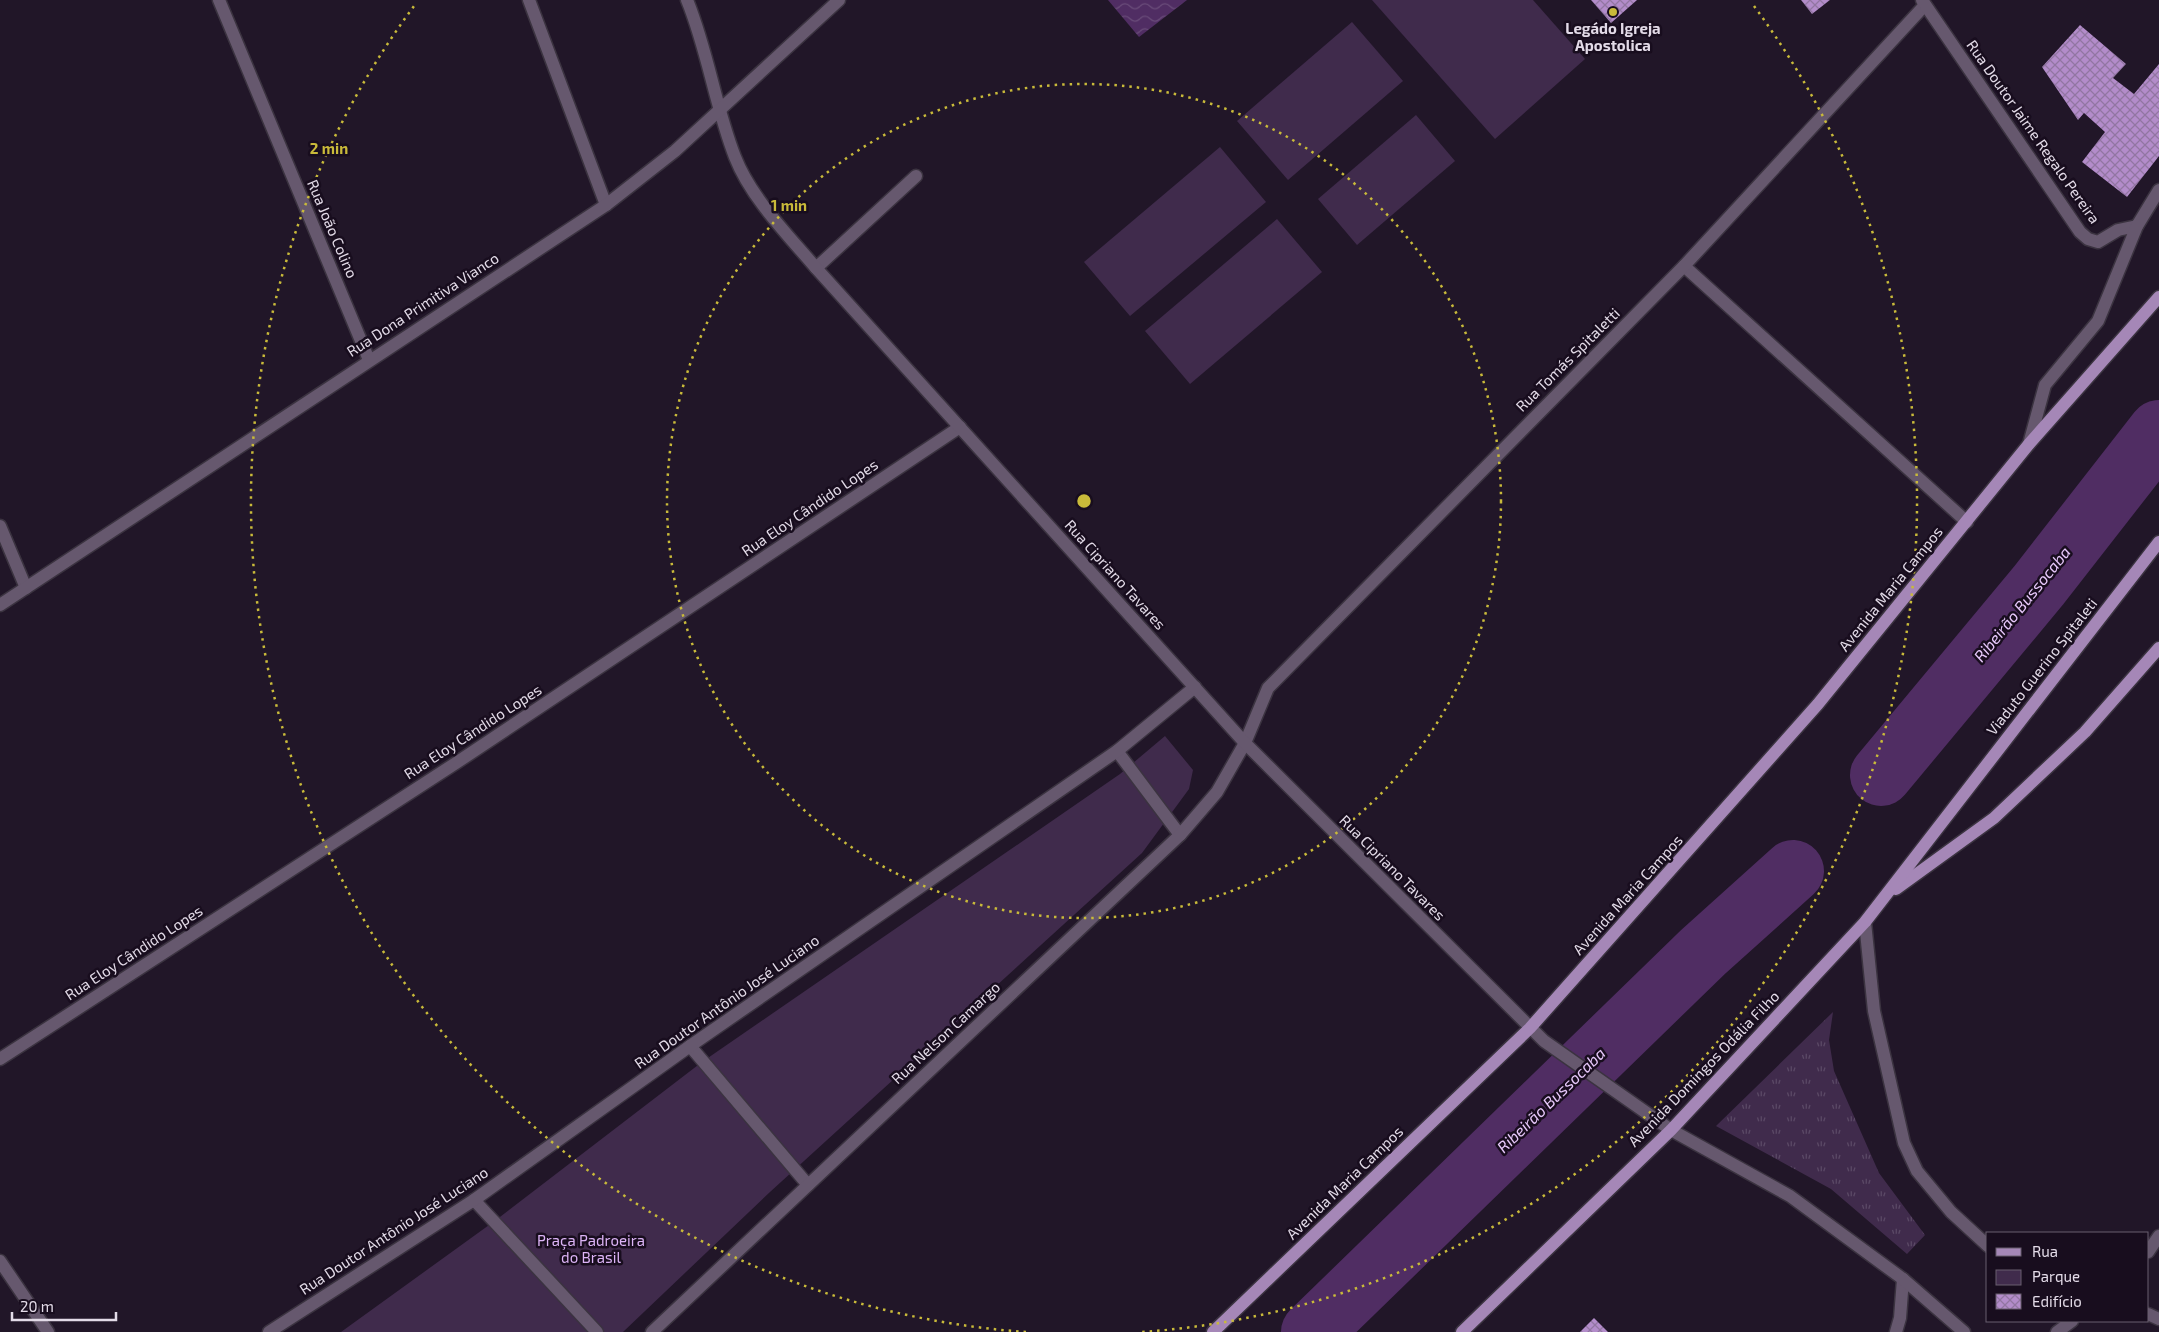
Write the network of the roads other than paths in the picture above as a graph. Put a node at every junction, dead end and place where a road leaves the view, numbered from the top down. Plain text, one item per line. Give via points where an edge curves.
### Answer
1 (219, 0) edge
2 (529, 0) edge
3 (687, 0) edge
4 (839, 0) edge
5 (1926, 2) edge
6 (720, 110) junction
7 (916, 176) dead end
8 (2159, 190) edge
9 (606, 205) junction
10 (2137, 226) junction
11 (1684, 266) junction
12 (816, 268) junction
13 (2159, 297) edge
14 (369, 360) junction
15 (960, 427) junction
16 (2029, 444) junction
17 (1967, 522) junction
18 (0, 526) edge
19 (2159, 542) edge
20 (26, 588) junction
21 (0, 605) edge
22 (2159, 648) edge
23 (1195, 687) junction
24 (1245, 744) junction
25 (1116, 751) junction
26 (1950, 813) joint
27 (1180, 835) junction
28 (1884, 898) junction
29 (1865, 922) junction
30 (1530, 1028) junction
31 (690, 1046) junction
32 (0, 1059) edge
33 (1670, 1130) junction
34 (808, 1185) junction
35 (474, 1200) junction
36 (2159, 1236) edge
37 (1986, 1244) edge
38 (2149, 1251) edge
39 (0, 1261) edge
40 (1903, 1279) junction
41 (2071, 1322) edge
42 (48, 1332) edge
43 (269, 1332) edge
44 (597, 1332) edge
45 (652, 1332) edge
46 (1212, 1332) edge
47 (1462, 1332) edge
48 (1896, 1332) edge
49 (1964, 1332) edge
50 (2057, 1332) edge

1 - 14 street, Rua João Colino
2 - 9 street
3 - 6 street, Rua Cipriano Tavares via 699,30
4 - 6 street, Rua Dona Primitiva Vianco
5 - 10 street, Rua Doutor Jaime Regalo Pereira via 2080,232 2098,242 2118,230
5 - 11 street, Rua Tomás Spitaletti
6 - 9 street, Rua Dona Primitiva Vianco via 675,151
6 - 12 street, Rua Cipriano Tavares via 735,159 763,206
7 - 12 street
8 - 10 street, Avenida Maria Campos
9 - 14 street, Rua Dona Primitiva Vianco
10 - 16 street, Avenida Maria Campos via 2098,321 2045,385
11 - 17 street
11 - 24 street, Rua Tomás Spitaletti via 1268,688
12 - 15 street, Rua Cipriano Tavares
13 - 16 main road, Avenida Maria Campos
14 - 20 street, Rua Dona Primitiva Vianco
15 - 23 street, Rua Cipriano Tavares
15 - 32 street, Rua Eloy Cândido Lopes via 456,763
16 - 17 main road, Avenida Maria Campos
17 - 30 main road, Avenida Maria Campos via 1812,711
18 - 20 street
19 - 26 main road, Viaduto Guerino Spitaleti
20 - 21 street, Rua Dona Primitiva Vianco
22 - 28 main road via 2085,732 1994,818
23 - 24 street, Rua Cipriano Tavares
23 - 25 street, Rua Doutor Antônio José Luciano
24 - 27 street, Rua Nelson Camargo via 1217,792
24 - 30 street, Rua Cipriano Tavares
25 - 27 street
25 - 31 street, Rua Doutor Antônio José Luciano
26 - 28 main road, Avenida Domingos Odália Filho
27 - 34 street, Rua Nelson Camargo
28 - 29 main road, Avenida Domingos Odália Filho
29 - 33 main road, Avenida Domingos Odália Filho
29 - 37 street via 1874,1011 1904,1143 1917,1171 1951,1212
30 - 33 street, Rua Cipriano Tavares
30 - 46 main road, Avenida Maria Campos
31 - 34 street
31 - 35 street, Rua Doutor Antônio José Luciano
33 - 40 street, Rua Cipriano Tavares via 1790,1196
33 - 47 main road, Avenida Domingos Odália Filho
34 - 45 street, Rua Nelson Camargo
35 - 43 street, Rua Doutor Antônio José Luciano
35 - 44 street
36 - 38 street
39 - 42 street
40 - 48 street
40 - 49 street, Rua Cipriano Tavares
41 - 50 street

